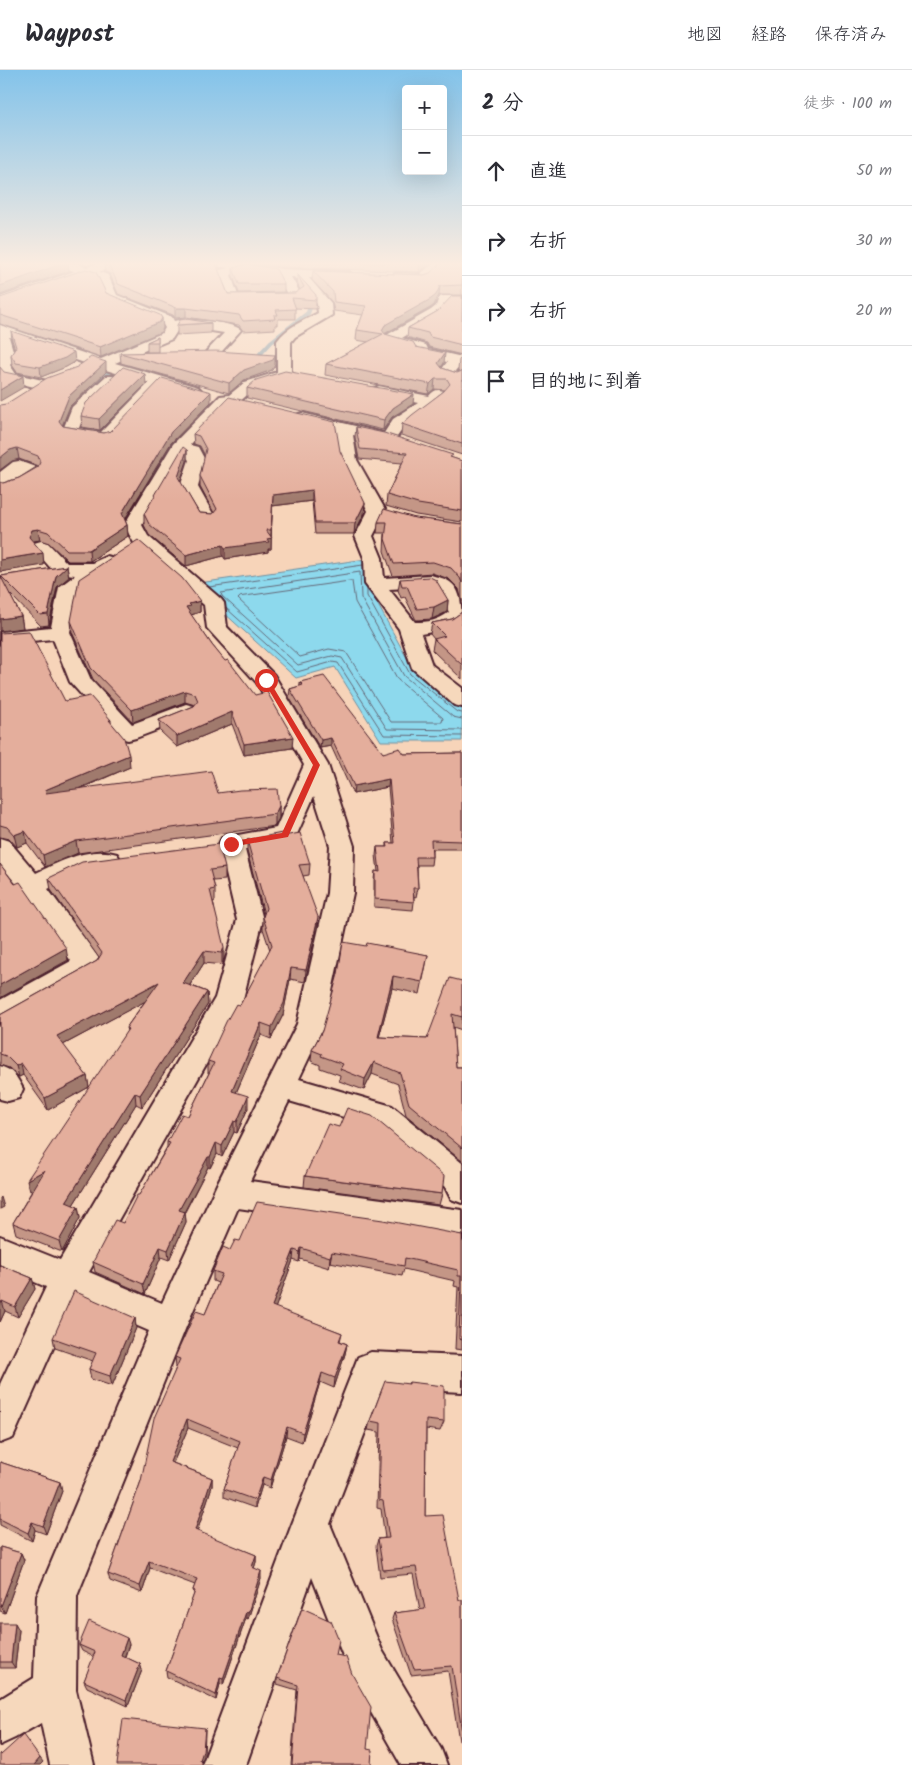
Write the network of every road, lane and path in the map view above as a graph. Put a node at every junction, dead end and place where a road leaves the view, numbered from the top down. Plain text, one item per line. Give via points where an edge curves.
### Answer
1 (3, 342) edge
2 (39, 342) edge
3 (155, 342) edge
4 (223, 342) edge
5 (284, 342) edge
6 (400, 342) edge
7 (108, 365) junction
8 (76, 370) edge
9 (284, 373) junction
10 (459, 376) edge
11 (302, 377) edge
12 (57, 378) edge
13 (159, 381) junction
14 (42, 384) junction
15 (367, 389) edge
16 (25, 395) edge
17 (229, 400) junction
18 (432, 400) junction
19 (251, 405) edge
20 (288, 414) edge
21 (344, 428) junction
22 (388, 438) junction
23 (406, 444) edge
24 (179, 447) junction
25 (26, 469) dead end
26 (3, 484) edge
27 (377, 511) junction
28 (396, 516) edge
29 (207, 519) edge
30 (140, 539) junction
31 (41, 547) edge
32 (96, 569) junction
33 (375, 584) junction
34 (408, 628) junction
35 (60, 632) junction
36 (0, 638) edge
37 (462, 700) edge
38 (186, 711) edge
39 (316, 765) junction
40 (0, 847) edge
41 (135, 856) edge
42 (32, 886) junction
43 (0, 1013) edge
44 (281, 1086) junction
45 (462, 1189) edge
46 (228, 1192) junction
47 (462, 1225) edge
48 (0, 1251) edge
49 (67, 1279) junction
50 (170, 1323) junction
51 (462, 1374) edge
52 (0, 1425) edge
53 (311, 1524) junction
54 (55, 1690) junction
55 (0, 1723) edge
56 (72, 1765) edge
57 (224, 1765) edge
58 (425, 1765) edge

1 - 14 street via 8,357 3,365 11,377
2 - 7 street
3 - 7 street
4 - 7 street via 209,357 160,357
5 - 9 street
6 - 10 street via 420,348 420,352 457,360 446,374
7 - 8 street
7 - 13 street
7 - 13 street via 78,410 70,432 105,437
9 - 11 street
9 - 17 street via 250,385
10 - 18 street
12 - 14 street
13 - 17 street
14 - 16 street
15 - 18 street
17 - 19 street
17 - 24 street
18 - 22 street via 399,422
20 - 21 street
21 - 22 street
21 - 27 street via 349,460
22 - 23 street
24 - 29 street via 192,451 197,460 189,487
24 - 30 street via 133,525
25 - 26 street
27 - 28 street
27 - 33 street via 364,536 373,558
30 - 32 street
30 - 39 street via 214,603 217,628 266,680
31 - 32 street via 53,570
32 - 35 street via 69,587
33 - 34 street
33 - 34 street via 430,581 444,586 459,613 452,622 427,628
34 - 37 street via 423,668
35 - 36 street
35 - 38 street via 81,682 128,732
39 - 44 street via 342,846 340,893 311,1024
39 - 49 street via 285,835 221,845 250,920 229,999
40 - 42 street
41 - 42 street via 78,864
42 - 43 street via 88,964
44 - 45 street via 381,1115 456,1177
44 - 46 street
46 - 47 street
46 - 50 street
48 - 49 street
49 - 50 street
49 - 52 street
50 - 54 street via 58,1596
51 - 53 street via 371,1370
53 - 57 street
53 - 58 street via 367,1664
54 - 55 street
54 - 56 street

